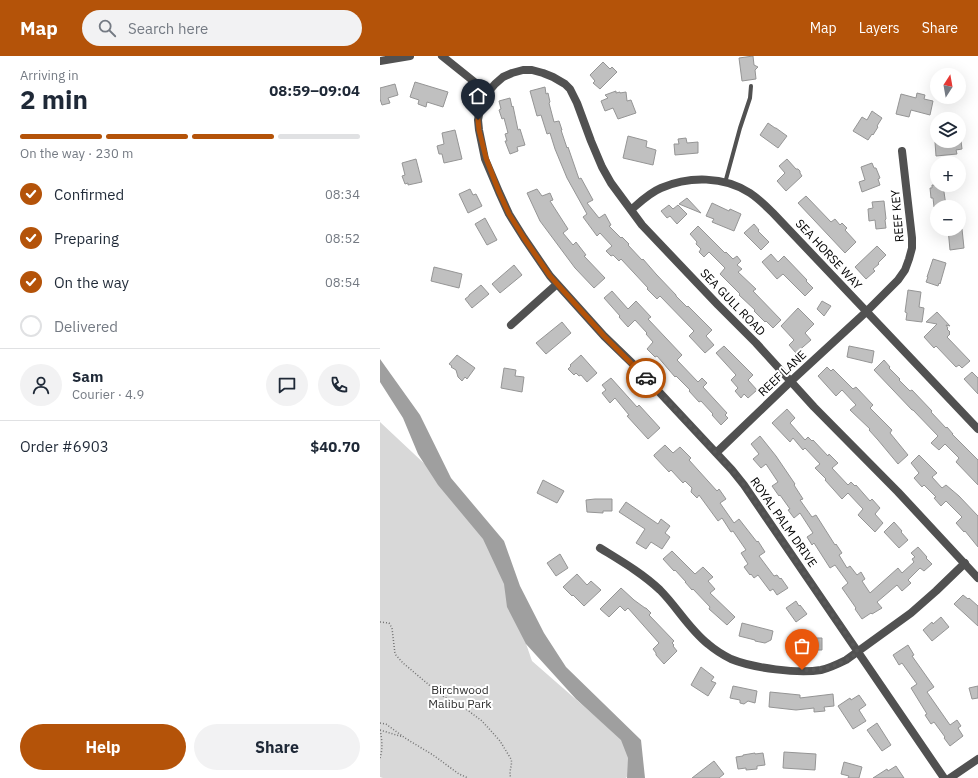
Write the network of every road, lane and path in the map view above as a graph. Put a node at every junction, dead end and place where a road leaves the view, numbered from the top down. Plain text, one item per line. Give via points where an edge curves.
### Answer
1 (410, 56) edge
2 (442, 56) edge
3 (380, 61) edge
4 (751, 86) dead end
5 (487, 92) junction
6 (902, 151) dead end
7 (725, 183) junction
8 (631, 210) junction
9 (557, 284) junction
10 (866, 312) junction
11 (511, 325) dead end
12 (790, 382) junction
13 (978, 429) edge
14 (716, 453) junction
15 (600, 548) dead end
16 (965, 563) junction
17 (978, 578) edge
18 (380, 622) edge
19 (858, 652) junction
20 (380, 722) edge
21 (380, 730) edge
22 (404, 738) junction
23 (380, 758) edge
24 (978, 759) edge
25 (468, 778) edge
26 (511, 778) edge
27 (944, 778) edge
28 (950, 778) edge

1 - 3 street
2 - 5 street
4 - 7 lane via 749,104
5 - 8 street, SEA GULL ROAD via 503,78 523,70 543,72 565,84 577,102 602,167
5 - 9 street, ROYAL PALM DRIVE via 478,120 486,158 509,214
6 - 10 street, REEF KEY via 912,248 898,280
7 - 8 street, SEA HORSE WAY via 714,180 674,183 647,196
7 - 10 street, SEA HORSE WAY via 749,192 763,203
8 - 12 street, SEA GULL ROAD via 642,225 756,343
9 - 11 street
9 - 14 street, ROYAL PALM DRIVE
10 - 12 street, REEF LANE
10 - 13 street, SEA HORSE WAY
12 - 14 street, REEF LANE
12 - 16 street, SEA GULL ROAD
14 - 19 street, ROYAL PALM DRIVE via 744,485
15 - 19 street via 645,577 661,591 707,644 732,659 774,669 812,671 835,666
16 - 17 street, SEA GULL ROAD
16 - 19 street via 911,613
18 - 26 path via 389,623 392,628 395,654 403,663 441,695 477,717 500,741 512,762 509,775
19 - 27 street, ROYAL PALM DRIVE
20 - 22 path
21 - 22 path
21 - 23 path
22 - 25 path
24 - 28 street

